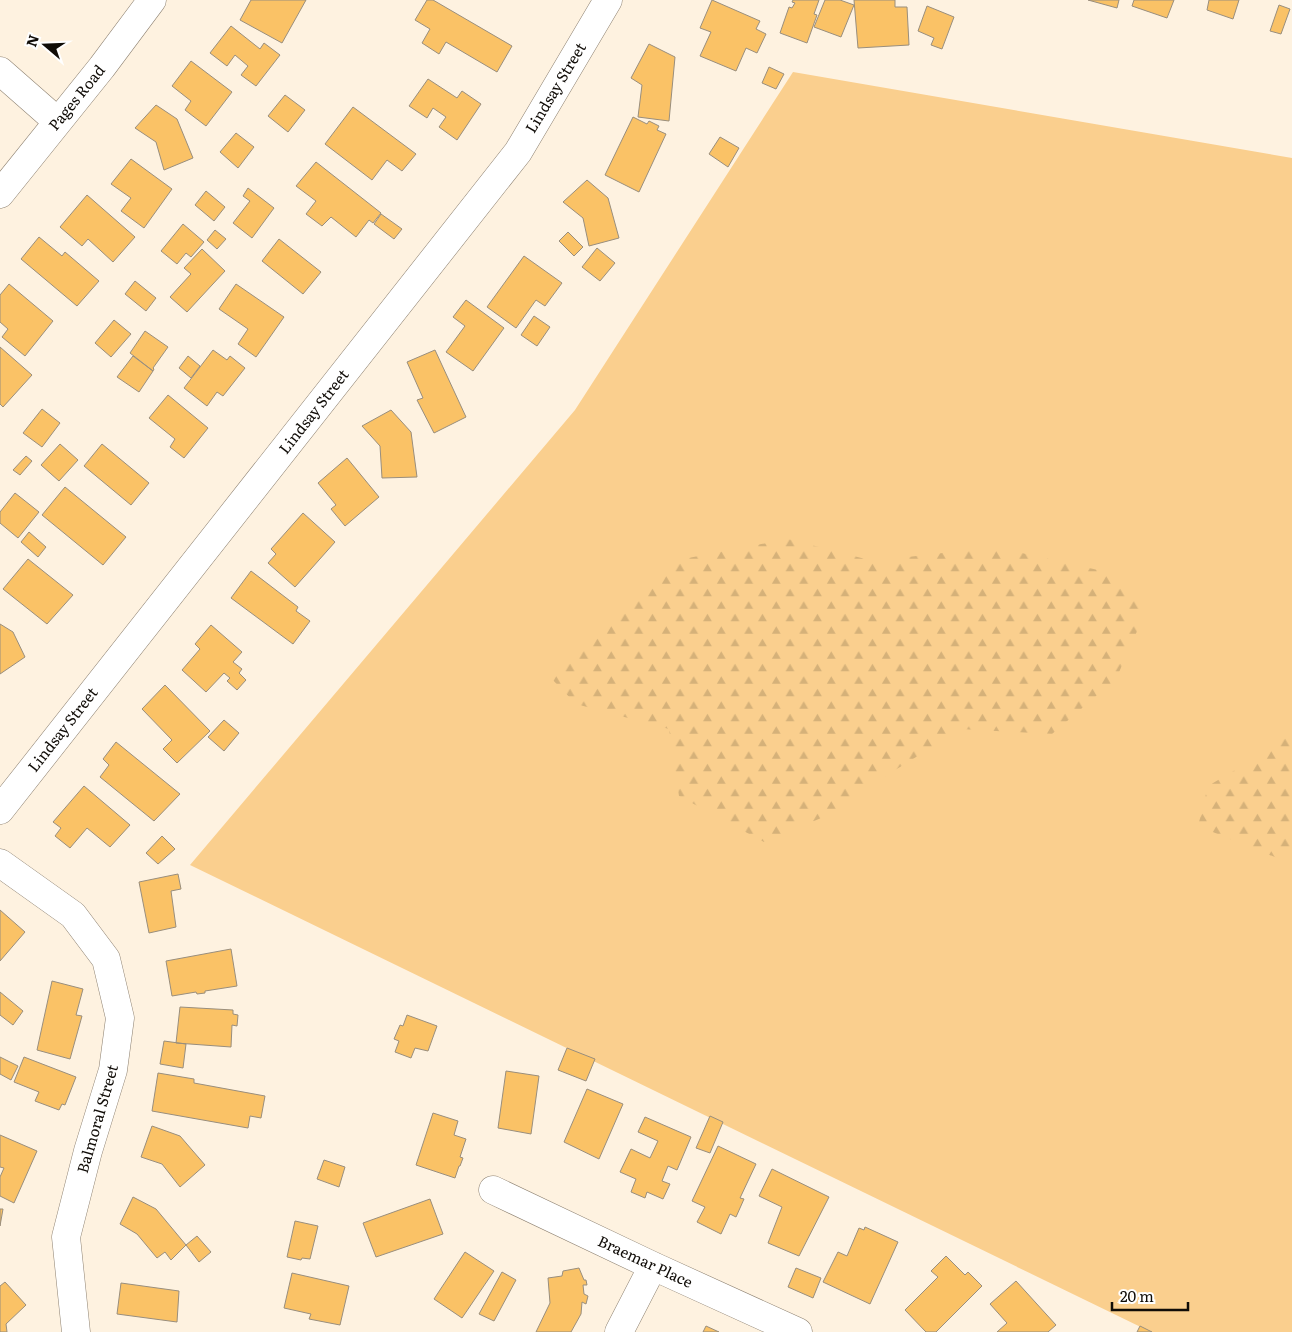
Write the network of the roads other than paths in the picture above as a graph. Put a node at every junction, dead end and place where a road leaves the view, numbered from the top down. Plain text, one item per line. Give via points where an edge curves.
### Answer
1 (152, 0) edge
2 (608, 0) edge
3 (0, 71) edge
4 (58, 121) junction
5 (0, 194) edge
6 (0, 810) edge
7 (0, 863) edge
8 (493, 1190) dead end
9 (653, 1266) junction
10 (76, 1332) edge
11 (619, 1332) edge
12 (798, 1332) edge

1 - 4 street, Pages Road
2 - 6 street, Lindsay Street via 518,152
3 - 4 street
4 - 5 street, Pages Road
7 - 10 street, Balmoral Street via 73,915 106,959 120,1018 113,1070 66,1237
8 - 9 street, Braemar Place
9 - 11 street
9 - 12 street, Braemar Place

